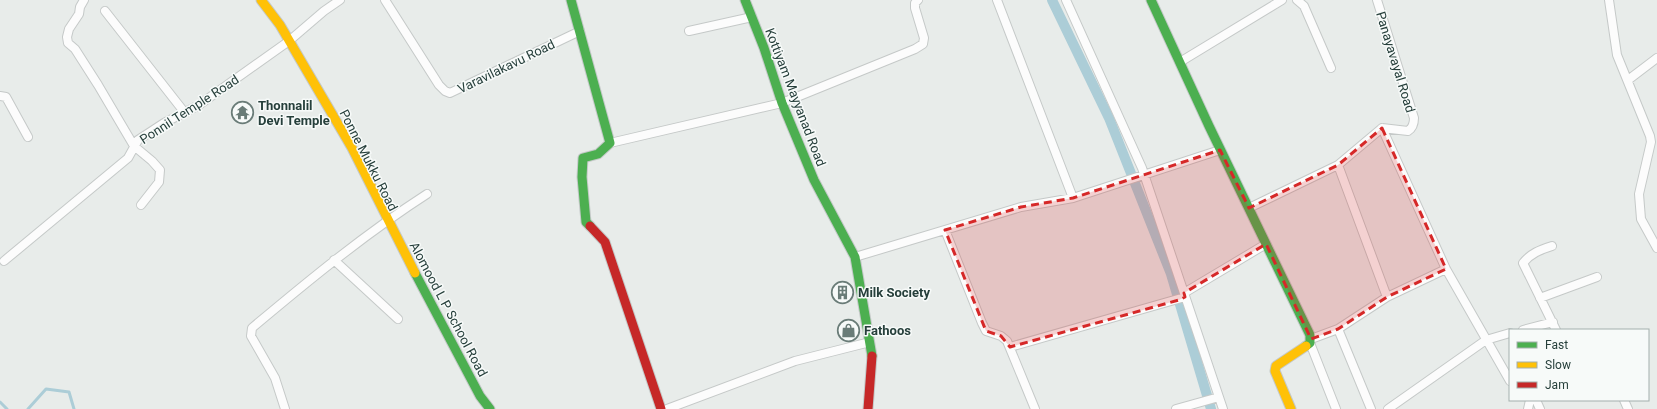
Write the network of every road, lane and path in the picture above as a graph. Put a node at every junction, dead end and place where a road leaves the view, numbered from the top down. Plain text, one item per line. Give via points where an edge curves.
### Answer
1 (84, 0) edge
2 (261, 0) edge
3 (340, 0) edge
4 (385, 0) edge
5 (571, 0) edge
6 (745, 0) edge
7 (910, 0) edge
8 (997, 0) edge
9 (1066, 0) edge
10 (1151, 0) edge
11 (1282, 0) edge
12 (1297, 0) edge
13 (1377, 0) edge
14 (1609, 0) edge
15 (916, 4) edge
16 (105, 10) dead end
17 (752, 17) junction
18 (580, 31) junction
19 (690, 31) dead end
20 (289, 41) junction
21 (1657, 58) edge
22 (1180, 62) junction
23 (1331, 68) dead end
24 (1628, 80) junction
25 (0, 96) edge
26 (782, 102) junction
27 (185, 113) junction
28 (1382, 128) junction
29 (28, 137) dead end
30 (610, 143) junction
31 (134, 146) junction
32 (1220, 150) junction
33 (1338, 164) junction
34 (1144, 174) junction
35 (427, 194) dead end
36 (1073, 198) junction
37 (141, 205) dead end
38 (1249, 208) junction
39 (387, 219) junction
40 (945, 230) junction
41 (1266, 244) junction
42 (1552, 246) dead end
43 (1657, 248) edge
44 (855, 257) junction
45 (334, 260) junction
46 (4, 261) dead end
47 (1446, 268) junction
48 (1596, 277) dead end
49 (1185, 295) junction
50 (1387, 297) junction
51 (1540, 298) junction
52 (398, 319) dead end
53 (1553, 322) junction
54 (1338, 329) junction
55 (1527, 329) edge
56 (1556, 329) edge
57 (1509, 333) edge
58 (1486, 340) junction
59 (1311, 341) junction
60 (870, 342) junction
61 (1010, 347) junction
62 (1509, 379) edge
63 (1219, 397) junction
64 (285, 409) edge
65 (490, 409) edge
66 (661, 409) edge
67 (667, 409) edge
68 (868, 409) edge
69 (1035, 409) edge
70 (1176, 409) edge
71 (1223, 409) edge
72 (1291, 409) edge
73 (1336, 409) edge
74 (1371, 409) edge
75 (1388, 409) edge

1 - 31 street via 69,29 68,42 80,57
2 - 20 street, Ponne Mukku Road
3 - 20 street, Ponnil Temple Road
4 - 18 street, Varavilakavu Road via 439,85 450,93
5 - 18 street
6 - 17 street, Kottiyam Mayyanad Road
7 - 15 street
8 - 36 street
9 - 34 street
10 - 22 street
11 - 22 street
12 - 23 street via 1304,6
13 - 28 street, Panayavayal Road via 1414,123 1408,131
14 - 24 street via 1617,55
15 - 26 street via 924,38 923,44
16 - 27 street
17 - 19 street
17 - 26 street, Kottiyam Mayyanad Road
18 - 30 street
20 - 27 street, Ponnil Temple Road
20 - 39 street, Ponne Mukku Road via 352,148
21 - 24 street
22 - 32 street
24 - 43 street via 1650,136 1651,142 1639,194 1641,218
25 - 29 street via 6,97
26 - 30 street
26 - 44 street, Kottiyam Mayyanad Road via 814,180
27 - 31 street, Ponnil Temple Road via 164,123 138,140
28 - 33 street
28 - 47 street
30 - 66 street via 598,154 583,158 586,222 605,242
31 - 37 street via 160,170 159,182
31 - 46 street, Ponnil Temple Road via 128,158
32 - 34 street
32 - 38 street
33 - 38 street
33 - 50 street
34 - 36 street
34 - 49 street
35 - 39 street
36 - 40 street via 1021,207
38 - 41 street
39 - 45 street, Ponne Mukku Road
39 - 65 street, Alomood L P School Road via 480,396
40 - 44 street
40 - 61 street via 986,330 1001,336
41 - 49 street
41 - 59 street
42 - 51 street via 1535,252 1523,263
44 - 60 street, Kottiyam Mayyanad Road
45 - 52 street
45 - 64 street, Ponne Mukku Road via 252,328 250,336 275,378
47 - 50 street
47 - 58 street
48 - 51 street
49 - 61 street
49 - 63 street
50 - 54 street
51 - 53 street
53 - 55 street
53 - 56 street
54 - 59 street
54 - 74 street
57 - 58 street
58 - 62 street
58 - 75 street
59 - 72 street via 1276,366 1275,371
59 - 73 street
60 - 67 street via 795,361
60 - 68 street, Kottiyam Mayyanad Road via 872,360
61 - 69 street
63 - 70 street
63 - 71 street

